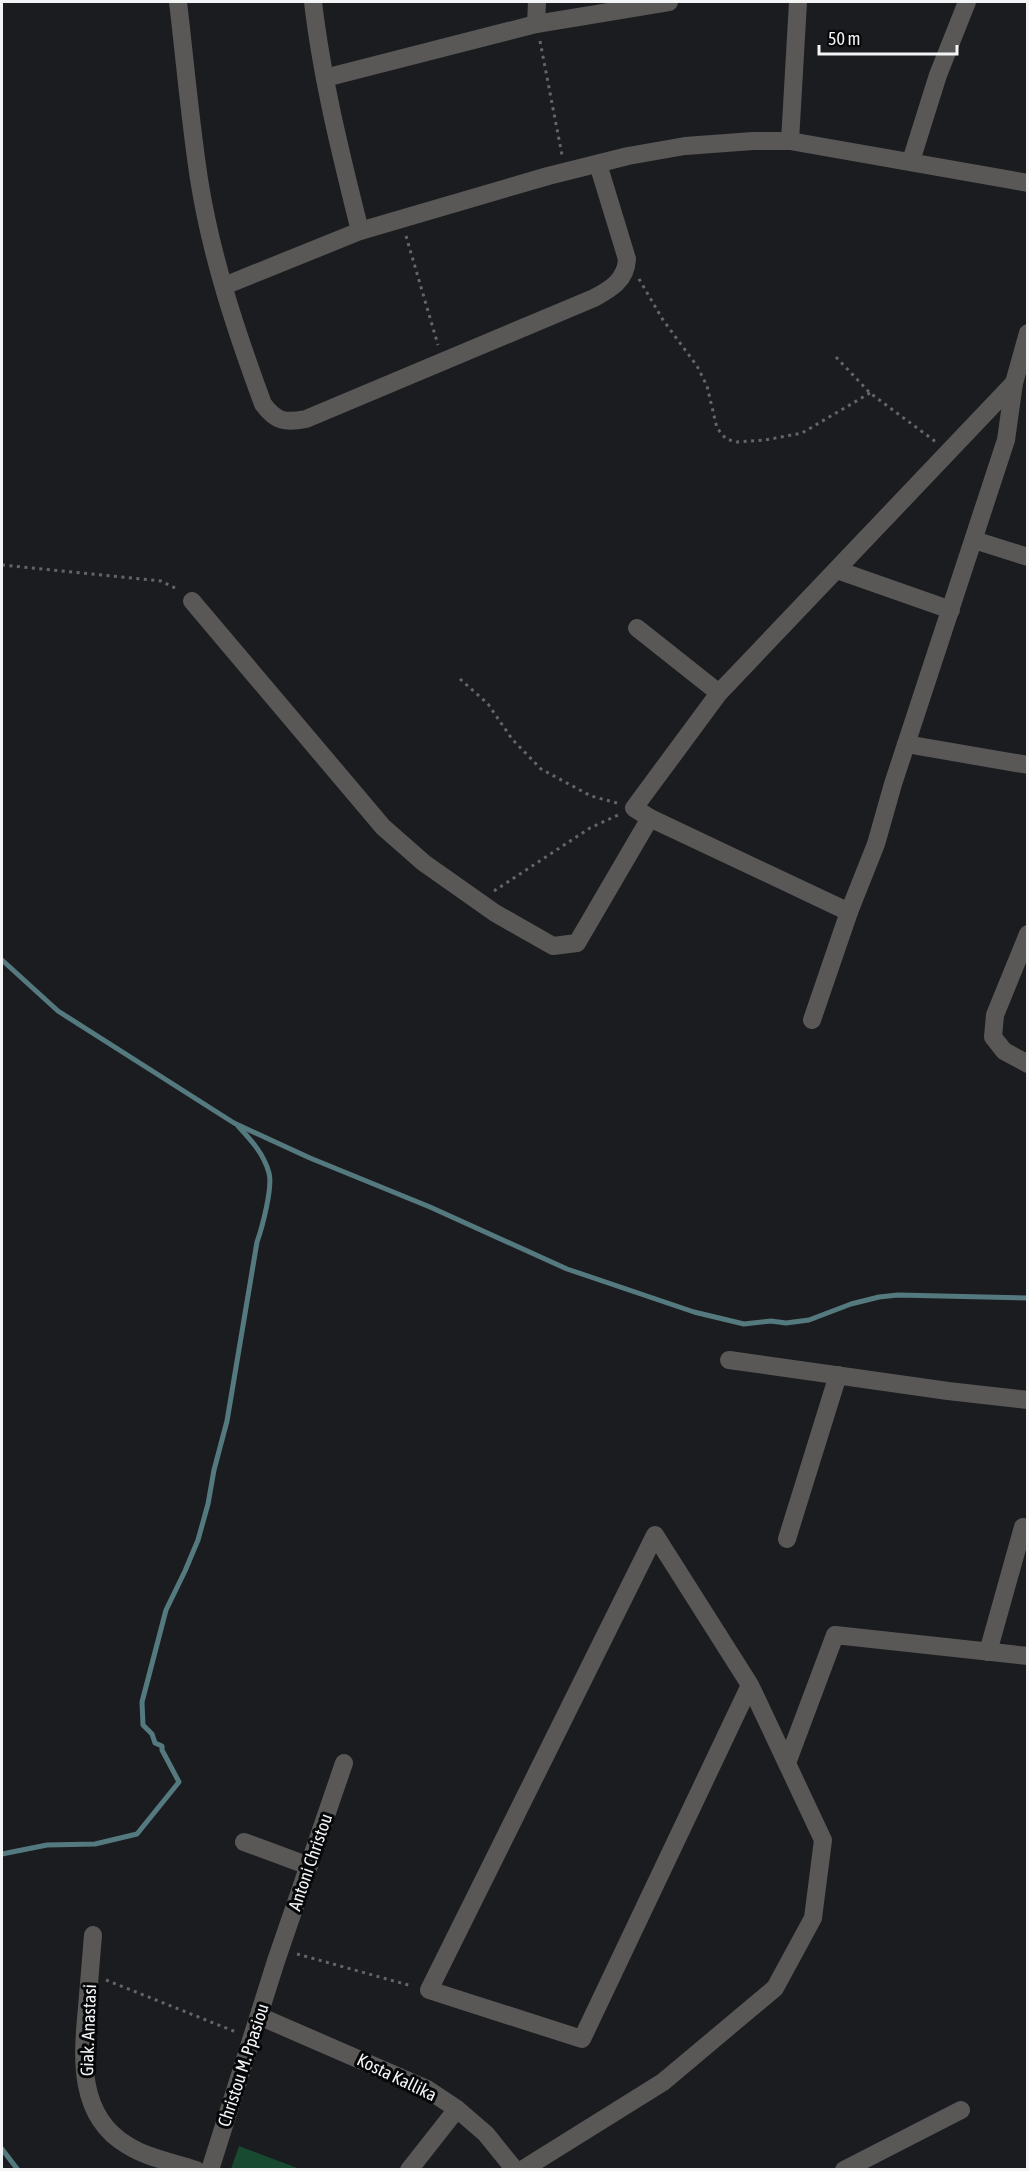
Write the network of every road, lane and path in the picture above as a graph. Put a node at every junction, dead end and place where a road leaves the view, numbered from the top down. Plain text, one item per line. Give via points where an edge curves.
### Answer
1 (178, 2) edge
2 (313, 2) edge
3 (537, 2) edge
4 (668, 2) edge
5 (798, 2) edge
6 (967, 2) edge
7 (536, 24) junction
8 (325, 78) junction
9 (790, 141) junction
10 (911, 161) junction
11 (598, 164) junction
12 (565, 172) junction
13 (1028, 183) edge
14 (400, 218) junction
15 (360, 231) junction
16 (626, 267) junction
17 (224, 285) junction
18 (1028, 333) edge
19 (836, 357) dead end
20 (442, 361) junction
21 (1014, 383) junction
22 (870, 393) junction
23 (949, 452) junction
24 (974, 540) junction
25 (1028, 557) edge
26 (2, 565) edge
27 (837, 570) junction
28 (192, 601) joint
29 (951, 610) junction
30 (637, 628) dead end
31 (460, 679) dead end
32 (719, 693) junction
33 (906, 744) junction
34 (1028, 765) edge
35 (634, 808) junction
36 (650, 819) junction
37 (479, 902) junction
38 (849, 912) junction
39 (1028, 934) edge
40 (812, 1020) dead end
41 (1028, 1064) edge
42 (729, 1360) dead end
43 (838, 1375) junction
44 (1028, 1400) edge
45 (1023, 1527) dead end
46 (787, 1539) dead end
47 (988, 1652) junction
48 (1028, 1656) edge
49 (750, 1685) junction
50 (344, 1763) dead end
51 (787, 1763) junction
52 (244, 1842) dead end
53 (309, 1866) junction
54 (93, 1935) dead end
55 (279, 1955) junction
56 (90, 1973) junction
57 (429, 1990) junction
58 (259, 2016) junction
59 (252, 2038) junction
60 (457, 2109) junction
61 (961, 2110) dead end
62 (196, 2169) edge
63 (210, 2169) edge
64 (409, 2169) edge
65 (515, 2169) edge
66 (522, 2169) edge
67 (844, 2169) edge

1 - 17 street via 199,179
2 - 8 street
3 - 7 street
4 - 7 street
5 - 9 street
6 - 10 street via 938,75
7 - 8 street
7 - 12 path
8 - 15 street
9 - 10 street
9 - 11 street via 685,146
10 - 13 street
11 - 12 street
11 - 16 street
12 - 14 street
14 - 15 street
14 - 20 path
15 - 17 street
16 - 20 street via 617,283 594,298
16 - 22 path via 646,289 697,366 707,386 717,428 726,439 765,440 802,433
17 - 20 street via 263,404 282,421 306,419
18 - 21 street
19 - 22 path
21 - 23 street
21 - 24 street via 1006,440
22 - 23 path
23 - 27 street
24 - 25 street
24 - 29 street
26 - 28 path via 161,581
27 - 29 street
27 - 32 street
28 - 37 street via 383,826 424,863
29 - 33 street
30 - 32 street
31 - 35 path via 488,704 512,739 541,769 591,796
32 - 35 street
33 - 34 street
33 - 38 street via 876,844
35 - 36 street
35 - 37 path via 590,828
36 - 37 street via 577,943 553,946
36 - 38 street
38 - 40 street
39 - 41 street via 995,1015 993,1037 1004,1051
42 - 43 street
43 - 44 street
43 - 46 street
45 - 47 street
47 - 48 street
47 - 51 street via 835,1635
49 - 51 street
49 - 57 street via 582,2039
49 - 57 street via 655,1535
50 - 53 street, Antoni Christou
51 - 66 street via 823,1840 813,1918 775,1988 663,2082
52 - 53 street
53 - 55 street, Antoni Christou
54 - 56 street, Giak. Anastasi
55 - 57 path
55 - 58 street, Christou M. Ppasiou
56 - 59 path
56 - 62 street, Giak. Anastasi via 83,2059 94,2109 106,2129 127,2145
58 - 59 street, Christou M. Ppasiou
58 - 60 street, Kosta Kallika via 399,2075
59 - 63 street, Christou M. Ppasiou
60 - 64 street
60 - 65 street, Kosta Kallika via 486,2134
61 - 67 street

